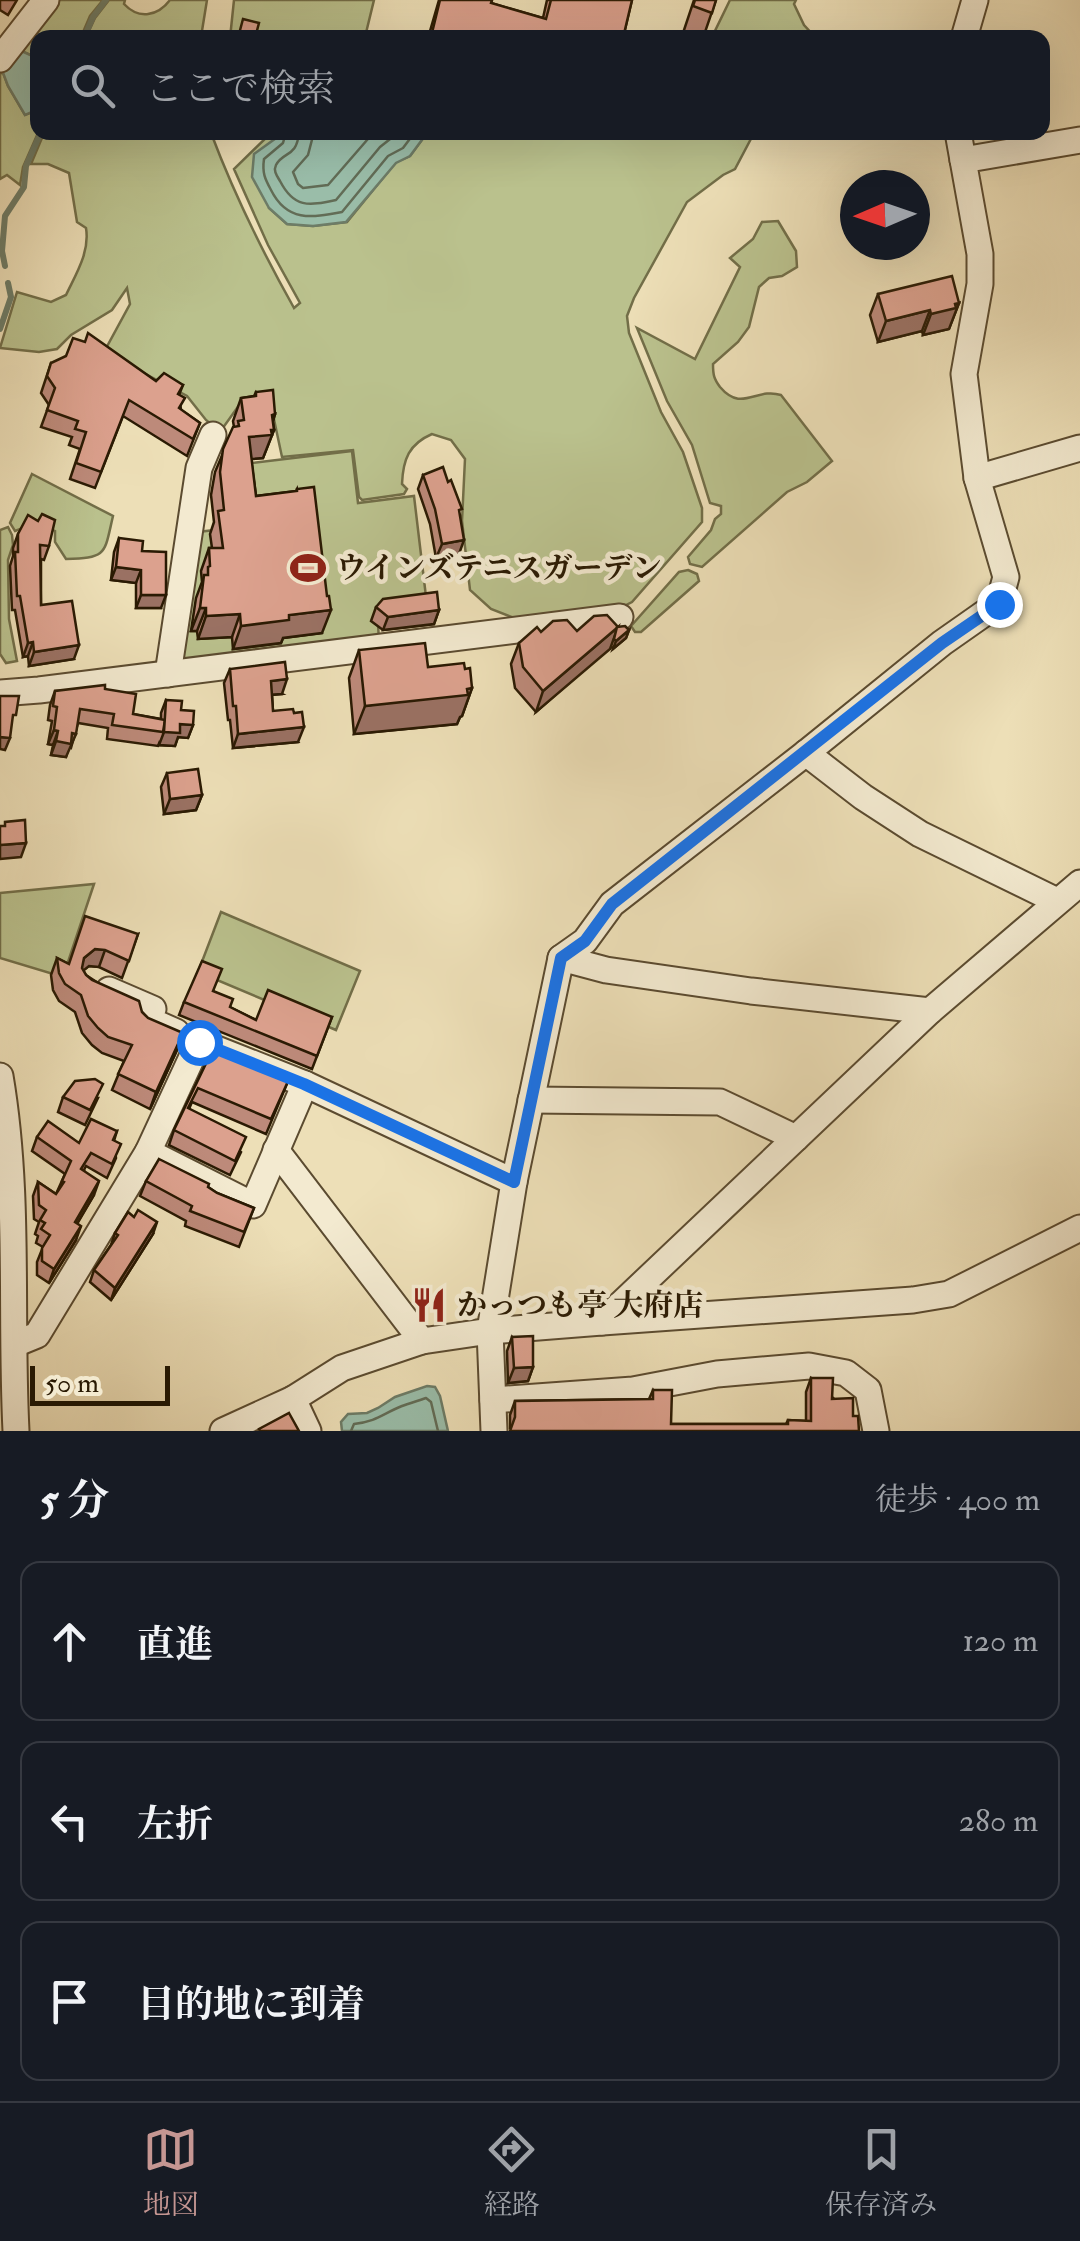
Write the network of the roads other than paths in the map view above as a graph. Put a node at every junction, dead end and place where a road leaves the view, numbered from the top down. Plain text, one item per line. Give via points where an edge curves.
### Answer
1 (46, 0) edge
2 (975, 0) edge
3 (966, 30) edge
4 (0, 60) edge
5 (959, 140) edge
6 (1080, 140) edge
7 (963, 160) junction
8 (213, 435) dead end
9 (1080, 448) edge
10 (977, 478) junction
11 (620, 618) dead end
12 (168, 674) junction
13 (0, 692) edge
14 (806, 753) junction
15 (1080, 882) edge
16 (1057, 901) junction
17 (561, 958) junction
18 (92, 982) edge
19 (930, 1011) junction
20 (199, 1042) junction
21 (0, 1076) edge
22 (304, 1084) junction
23 (531, 1100) junction
24 (796, 1138) junction
25 (276, 1150) junction
26 (148, 1152) junction
27 (514, 1182) junction
28 (1080, 1228) edge
29 (602, 1322) junction
30 (490, 1332) junction
31 (422, 1341) junction
32 (15, 1344) junction
33 (7, 1398) edge
34 (293, 1400) junction
35 (493, 1400) junction
36 (16, 1431) edge
37 (223, 1431) edge
38 (308, 1431) edge
39 (494, 1431) edge
40 (876, 1431) edge

1 - 4 street
2 - 3 street
5 - 7 street
6 - 7 street
7 - 10 street via 980,254 964,374
8 - 12 street via 199,468
9 - 10 street
10 - 14 street via 1006,577 999,604
11 - 12 street
12 - 13 street
14 - 16 street via 920,834
14 - 17 street via 612,904 585,941
15 - 16 street
16 - 19 street
17 - 19 street via 606,970
17 - 23 street
18 - 20 street via 153,1009 149,1020
19 - 24 street
20 - 22 street
20 - 26 street
21 - 32 street
22 - 25 street
22 - 27 street
23 - 24 street via 720,1102
23 - 27 street
24 - 29 street
25 - 26 street via 252,1204
25 - 31 street
26 - 32 street via 38,1335
27 - 30 street
28 - 29 street via 950,1294
29 - 30 street
30 - 31 street
30 - 35 street
31 - 34 street via 342,1368
32 - 33 street
33 - 36 street
34 - 37 street
34 - 38 street
35 - 39 street
35 - 40 street via 633,1390 809,1366 846,1373 868,1390

